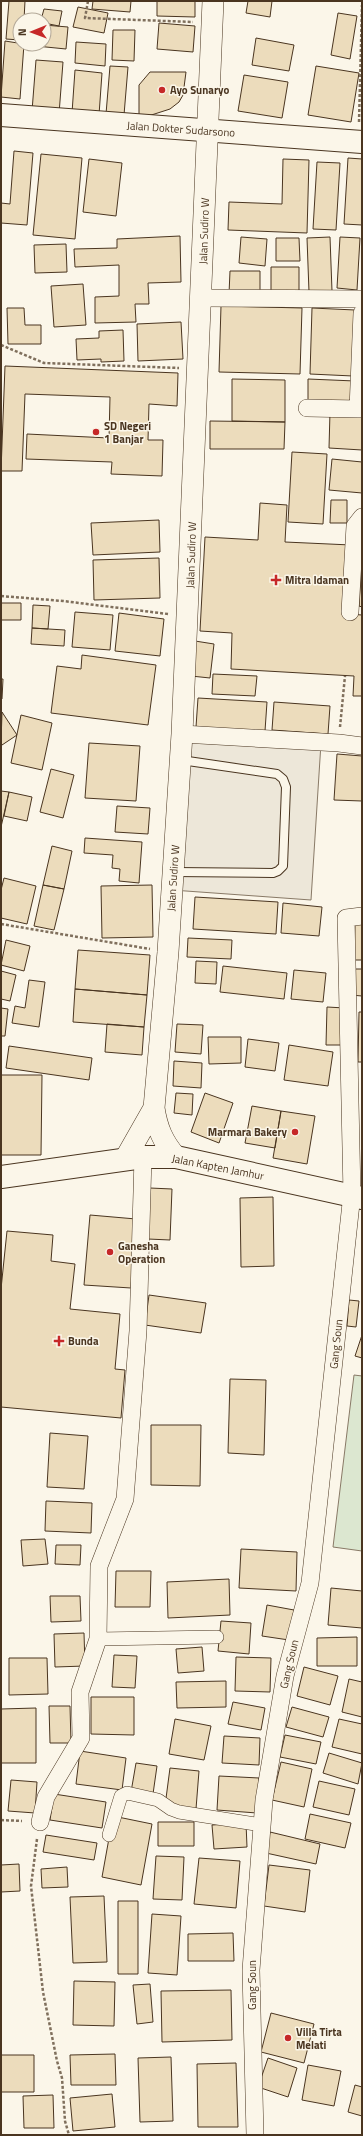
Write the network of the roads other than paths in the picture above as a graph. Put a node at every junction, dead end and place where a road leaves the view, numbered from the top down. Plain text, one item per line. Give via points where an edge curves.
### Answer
1 (213, 1) edge
2 (1, 115) edge
3 (207, 132) junction
4 (360, 142) edge
5 (202, 298) junction
6 (362, 299) edge
7 (362, 313) edge
8 (307, 408) dead end
9 (360, 409) edge
10 (362, 516) edge
11 (354, 613) edge
12 (182, 734) junction
13 (362, 746) edge
14 (181, 760) junction
15 (173, 872) junction
16 (362, 916) edge
17 (154, 1108) junction
18 (176, 1157) junction
19 (134, 1158) junction
20 (1, 1177) edge
21 (357, 1196) edge
22 (218, 1637) dead end
23 (98, 1640) junction
24 (40, 1822) road end
25 (262, 1825) junction
26 (109, 1835) dead end
27 (255, 2135) edge

1 - 3 street, Jalan Sudiro W
2 - 3 main road, Jalan Dokter Sudarsono
3 - 4 main road, Jalan Dokter Sudarsono
3 - 5 street, Jalan Sudiro W
5 - 6 street
5 - 12 street, Jalan Sudiro W
7 - 9 street
8 - 9 street
10 - 11 street via 355,526
12 - 13 street
12 - 14 street, Jalan Sudiro W
14 - 15 street, Jalan Sudiro W
14 - 15 lane via 277,774 283,779 286,787 283,866 273,873
15 - 17 street, Jalan Sudiro W
16 - 21 street, Gang Soun via 346,918
17 - 18 street via 162,1137
17 - 19 street
18 - 19 main road, Jalan Kapten Jamhur
18 - 21 main road, Jalan Kapten Jamhur
19 - 20 main road, Jalan Kapten Jamhur
19 - 23 street via 138,1331 126,1499 99,1566
21 - 25 street, Gang Soun via 310,1583 285,1676
22 - 23 street
23 - 24 street via 80,1692 81,1738 46,1797
25 - 26 street via 179,1812 158,1800 127,1793 121,1796
25 - 27 street, Gang Soun via 251,1970

